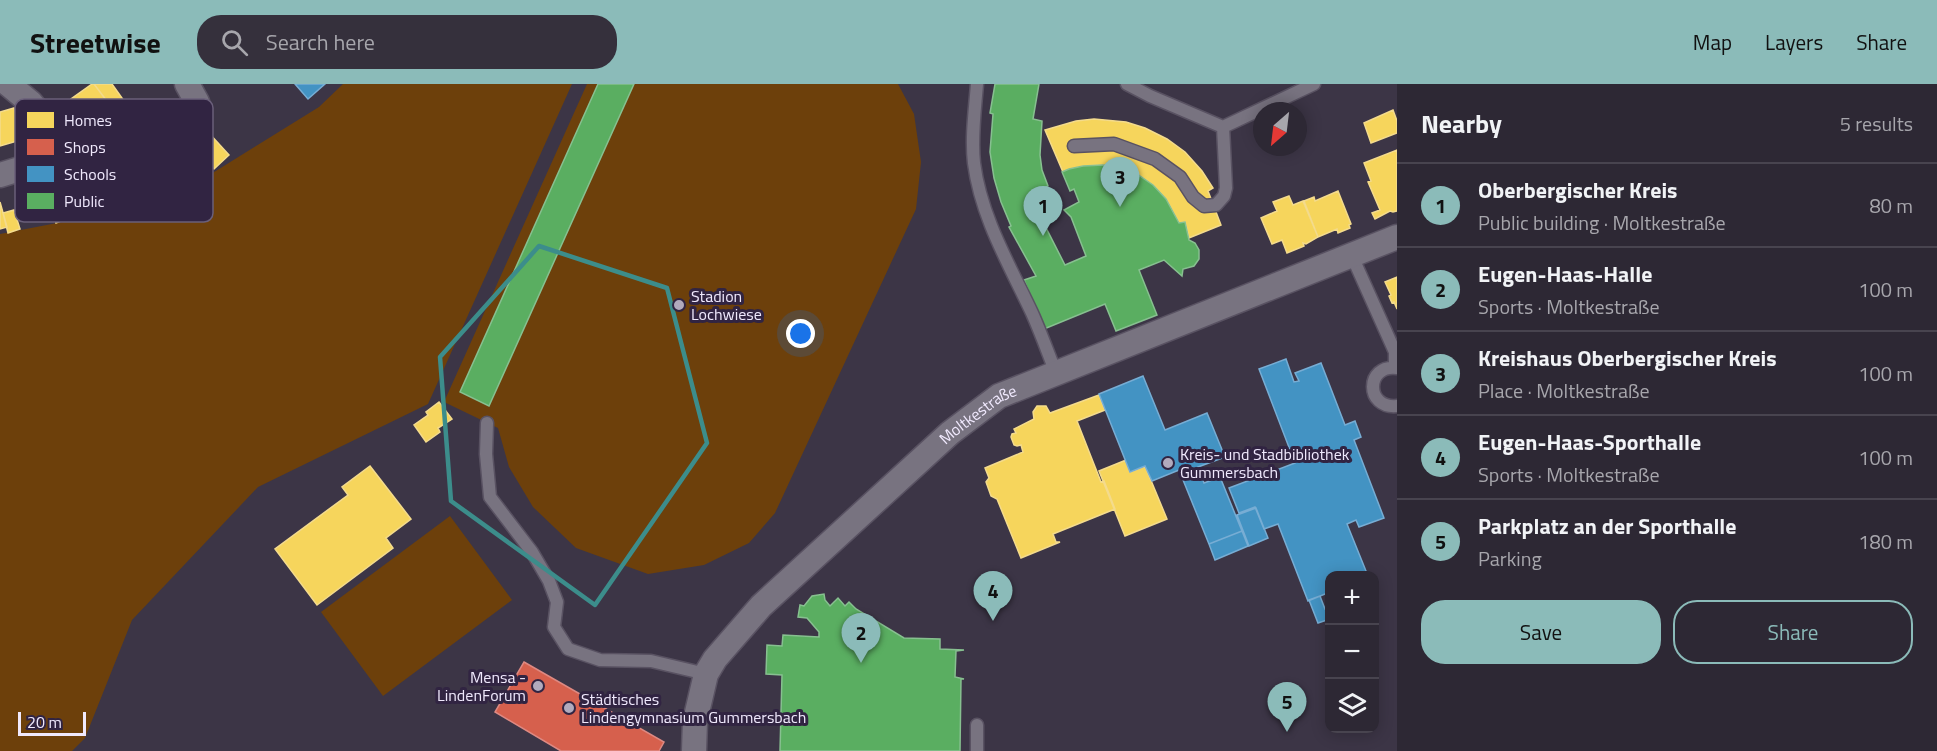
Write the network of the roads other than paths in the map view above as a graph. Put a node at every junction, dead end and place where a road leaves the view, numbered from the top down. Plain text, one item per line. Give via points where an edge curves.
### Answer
1 (8, 84) edge
2 (188, 84) edge
3 (978, 84) edge
4 (1127, 84) edge
5 (1314, 84) edge
6 (26, 99) edge
7 (196, 99) edge
8 (1223, 127) junction
9 (1074, 146) dead end
10 (15, 170) edge
11 (0, 175) edge
12 (1397, 237) edge
13 (1352, 256) junction
14 (1396, 368) edge
15 (1056, 374) junction
16 (1397, 406) edge
17 (487, 423) dead end
18 (706, 674) junction
19 (977, 725) dead end
20 (694, 751) edge
21 (977, 751) edge

1 - 6 street
2 - 7 street
3 - 15 lane via 974,162 981,198
4 - 8 lane
5 - 8 lane
8 - 9 lane via 1226,188 1216,205 1204,206 1180,177 1155,159 1114,144
10 - 11 street
12 - 13 street, Moltkestraße
13 - 14 lane via 1395,352
13 - 15 street, Moltkestraße
14 - 16 lane via 1383,370 1373,386 1377,399
15 - 18 street, Moltkestraße via 999,396 950,433 761,606 714,658
17 - 18 lane via 490,497 549,581 557,602 554,627 568,649 600,660 651,661
18 - 20 street, Moltkestraße via 695,721
19 - 21 lane

